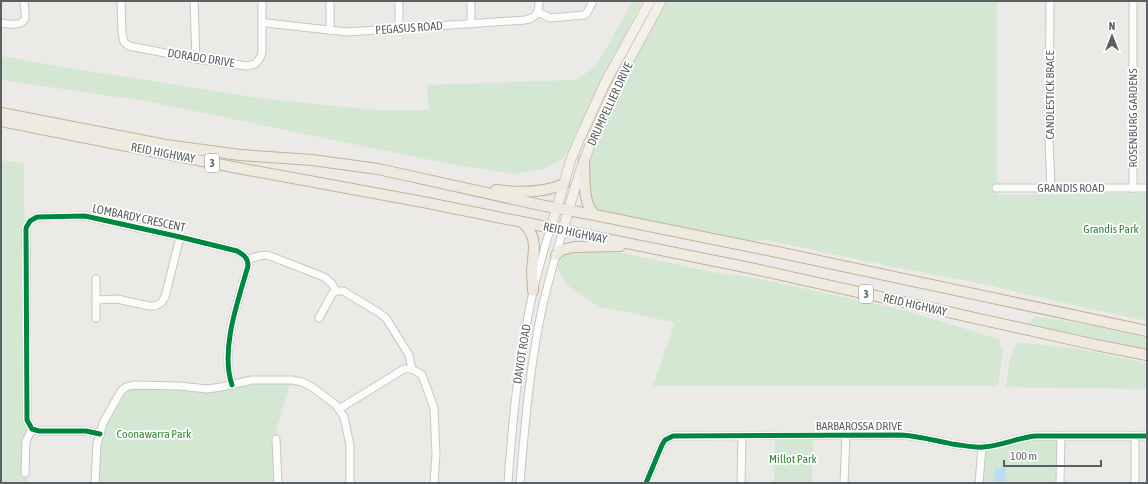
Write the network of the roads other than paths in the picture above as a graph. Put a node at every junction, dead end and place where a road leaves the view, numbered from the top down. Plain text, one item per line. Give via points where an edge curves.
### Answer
1 (24, 1) edge
2 (121, 1) edge
3 (194, 1) edge
4 (262, 1) edge
5 (330, 1) edge
6 (399, 1) edge
7 (471, 1) edge
8 (539, 1) edge
9 (593, 1) edge
10 (650, 1) edge
11 (661, 1) edge
12 (1050, 1) edge
13 (1133, 1) edge
14 (538, 12) junction
15 (1, 23) edge
16 (266, 23) dead end
17 (471, 24) junction
18 (399, 28) junction
19 (330, 30) junction
20 (196, 59) junction
21 (1, 113) edge
22 (1, 121) edge
23 (584, 160) junction
24 (378, 169) junction
25 (564, 184) junction
26 (996, 188) dead end
27 (1051, 188) junction
28 (1133, 188) junction
29 (1147, 188) edge
30 (556, 208) junction
31 (568, 210) junction
32 (596, 215) junction
33 (522, 222) junction
34 (551, 228) junction
35 (563, 230) junction
36 (180, 237) junction
37 (640, 246) junction
38 (556, 255) junction
39 (247, 260) junction
40 (96, 279) dead end
41 (336, 291) junction
42 (533, 291) junction
43 (96, 300) junction
44 (96, 318) dead end
45 (319, 318) dead end
46 (1147, 331) edge
47 (1147, 355) edge
48 (412, 369) junction
49 (232, 385) junction
50 (340, 409) junction
51 (32, 429) junction
52 (100, 434) junction
53 (846, 435) junction
54 (742, 436) junction
55 (1061, 436) junction
56 (1135, 436) junction
57 (1147, 436) edge
58 (276, 439) dead end
59 (982, 447) junction
60 (25, 473) dead end
61 (95, 483) edge
62 (278, 483) edge
63 (350, 483) edge
64 (434, 483) edge
65 (508, 483) edge
66 (520, 483) edge
67 (646, 483) edge
68 (741, 483) edge
69 (844, 483) edge
70 (979, 483) edge
71 (1060, 483) edge
72 (1135, 483) edge

1 - 15 street via 23,21
2 - 20 street, DORADO DRIVE via 122,33 124,42 129,46
3 - 20 street
4 - 20 street, DORADO DRIVE via 262,53 255,64 247,66
5 - 19 street
6 - 18 street
7 - 17 street
8 - 14 street
9 - 14 street via 584,15 550,18
10 - 25 main road, DRUMPELLIER DRIVE via 606,81 571,159
11 - 23 main road, DRUMPELLIER DRIVE via 613,92
12 - 27 street, CANDLESTICK BRACE
13 - 28 street, ROSENBURG GARDENS
14 - 17 street, PEGASUS ROAD via 534,17 525,20
16 - 19 street, PEGASUS ROAD
17 - 18 street, PEGASUS ROAD
18 - 19 street, PEGASUS ROAD via 347,32
21 - 24 highway, REID HIGHWAY / 3 via 166,145
22 - 33 highway, REID HIGHWAY / 3
23 - 31 main road, DRUMPELLIER DRIVE
23 - 32 highway via 586,199 589,208
24 - 25 highway via 400,168 497,190 545,190
24 - 30 highway, REID HIGHWAY / 3
25 - 30 main road, DRUMPELLIER DRIVE
26 - 27 street, GRANDIS ROAD
27 - 28 street, GRANDIS ROAD
28 - 29 street, GRANDIS ROAD
30 - 31 highway, REID HIGHWAY / 3
30 - 34 main road, DRUMPELLIER DRIVE
31 - 32 highway, REID HIGHWAY / 3
31 - 35 main road, DRUMPELLIER DRIVE
32 - 46 highway, REID HIGHWAY / 3
33 - 34 highway, REID HIGHWAY / 3
33 - 42 highway via 532,236
34 - 35 highway, REID HIGHWAY / 3
34 - 42 street, DAVIOT ROAD
35 - 37 highway, REID HIGHWAY / 3
35 - 38 street, DAVIOT ROAD
36 - 39 street, LOMBARDY CRESCENT via 237,251
36 - 43 street via 165,298 161,303 149,306 117,299
36 - 51 street, LOMBARDY CRESCENT via 85,216 37,217 30,221 26,228 27,420
37 - 38 highway via 574,247 561,250
37 - 47 highway, REID HIGHWAY / 3
38 - 66 street, DAVIOT ROAD via 543,304 530,379
39 - 41 street via 270,256 324,277
39 - 49 street via 248,266 228,340 228,375
40 - 43 street
41 - 45 street via 333,292
41 - 48 street via 343,291 386,318 410,354
42 - 65 street, DAVIOT ROAD via 516,388
43 - 44 street
48 - 50 street via 404,369
48 - 64 street via 422,375 434,408
49 - 50 street via 252,380 302,382
49 - 52 street via 207,388 141,385 126,387 121,391 103,423
50 - 63 street via 350,445
51 - 52 street
51 - 60 street via 26,441
52 - 61 street
53 - 54 street, BARBAROSSA DRIVE
53 - 59 street, BARBAROSSA DRIVE via 912,436
53 - 69 street
54 - 67 street, BARBAROSSA DRIVE via 668,438 662,445
54 - 68 street
55 - 56 street, BARBAROSSA DRIVE
55 - 59 street, BARBAROSSA DRIVE via 1024,437
55 - 71 street
56 - 57 street, BARBAROSSA DRIVE
56 - 72 street
58 - 62 street
59 - 70 street

